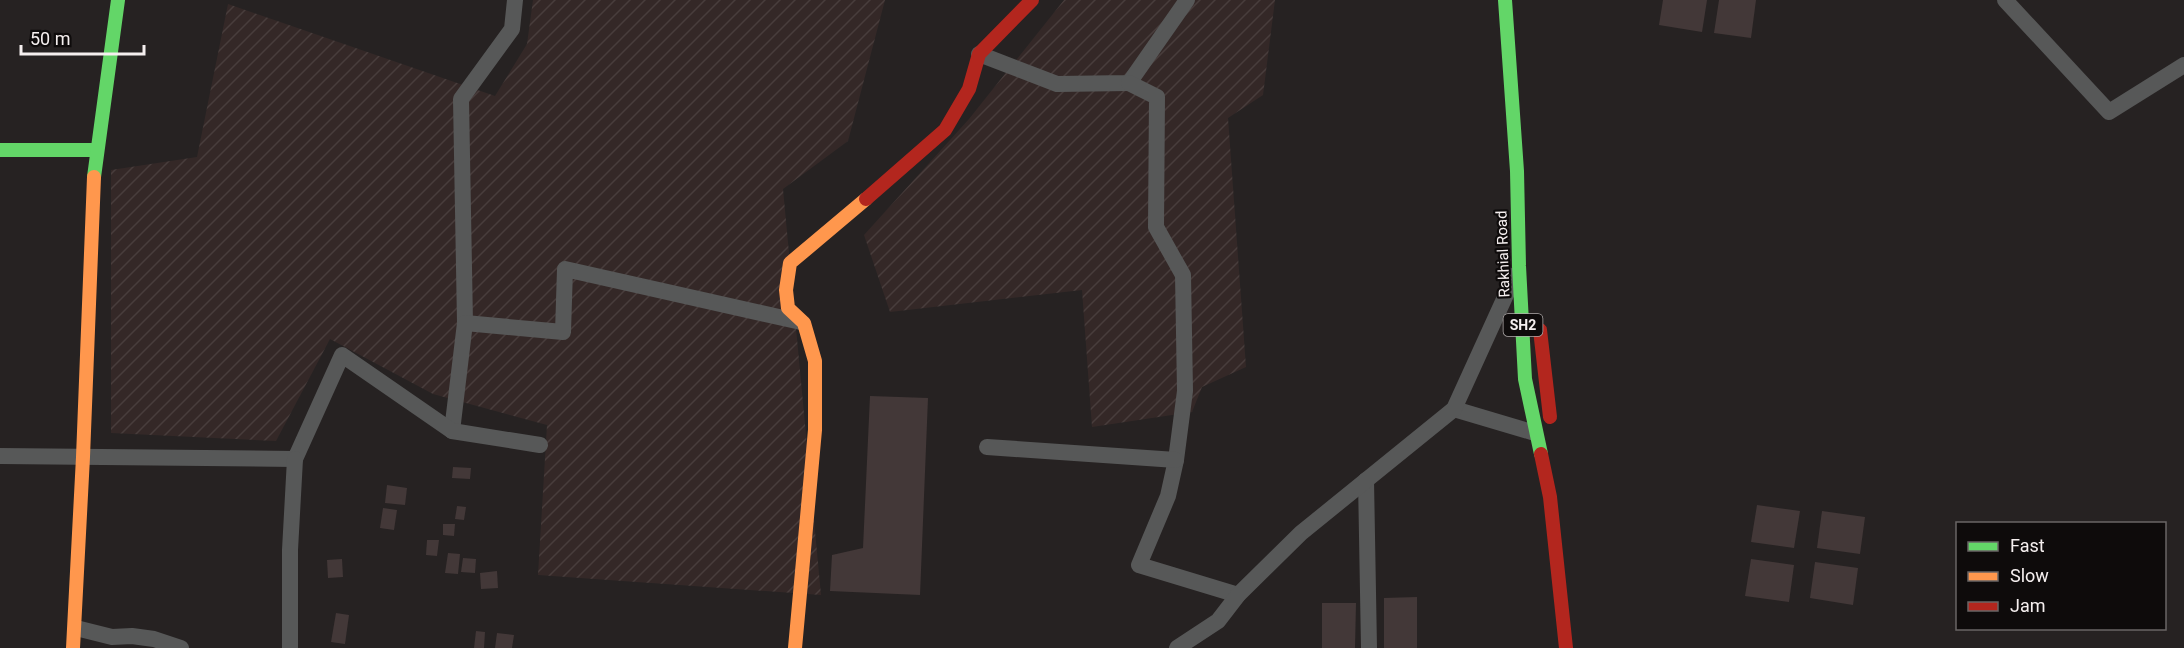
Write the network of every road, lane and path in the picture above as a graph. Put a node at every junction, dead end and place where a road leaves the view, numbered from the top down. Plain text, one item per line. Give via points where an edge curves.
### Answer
1 (118, 0) edge
2 (515, 0) edge
3 (1032, 0) edge
4 (1187, 0) edge
5 (1505, 0) edge
6 (1517, 0) edge
7 (2005, 0) edge
8 (979, 54) junction
9 (2184, 65) edge
10 (1129, 83) junction
11 (0, 150) edge
12 (97, 150) junction
13 (1531, 184) dead end
14 (1519, 266) junction
15 (1539, 314) dead end
16 (465, 323) junction
17 (804, 323) junction
18 (1454, 409) junction
19 (452, 431) junction
20 (1535, 433) junction
21 (1553, 436) dead end
22 (540, 445) dead end
23 (987, 447) dead end
24 (0, 456) edge
25 (83, 457) junction
26 (295, 459) junction
27 (1176, 460) junction
28 (1559, 471) dead end
29 (1366, 480) junction
30 (1238, 595) junction
31 (76, 628) junction
32 (73, 648) edge
33 (181, 648) edge
34 (290, 648) edge
35 (795, 648) edge
36 (1177, 648) edge
37 (1369, 648) edge
38 (1566, 648) edge
39 (1579, 648) edge

1 - 12 street
2 - 16 street via 512,29 461,99
3 - 8 street
4 - 10 street
5 - 14 street, Rakhial Road / SH2
6 - 13 street
7 - 9 street via 2109,112
8 - 10 street via 1057,84
8 - 17 street via 969,88 945,130 790,263 788,308
10 - 27 street via 1157,97 1156,227 1183,275 1185,391
11 - 12 street
12 - 25 street
14 - 18 street
14 - 20 street, Rakhial Road / SH2 via 1525,379
15 - 21 street, SH2
16 - 17 street via 563,332 565,269
16 - 19 street
17 - 35 street via 815,361 815,430
18 - 20 street
18 - 29 street
19 - 22 street
19 - 26 street via 342,355
20 - 38 street, Rakhial Road / SH2 via 1550,497
23 - 27 street
24 - 25 street
25 - 26 street
25 - 31 street
26 - 34 street
27 - 30 street via 1168,496 1140,565
28 - 39 street
29 - 30 street via 1301,533
29 - 37 street
30 - 36 street via 1218,621
31 - 32 street
31 - 33 street via 112,637 154,639

